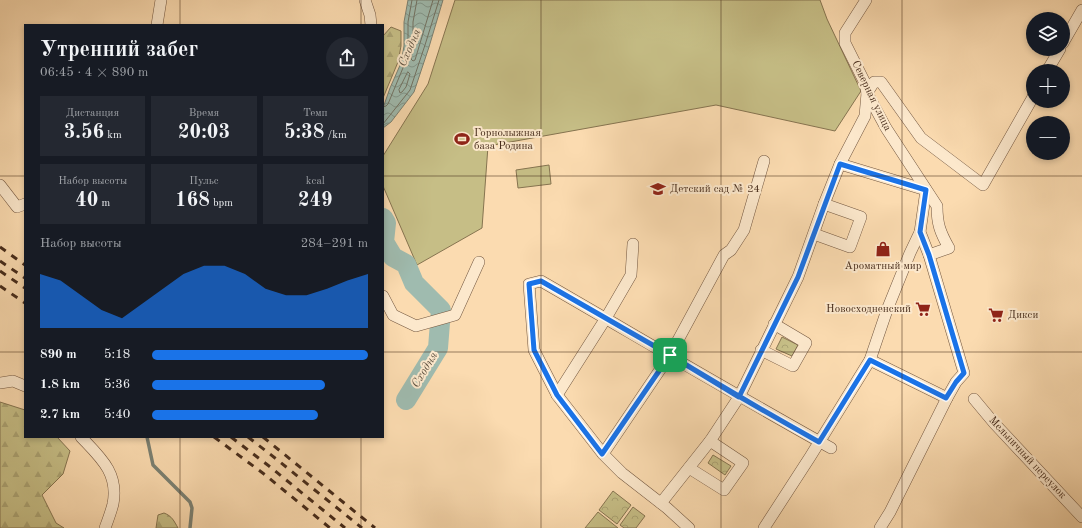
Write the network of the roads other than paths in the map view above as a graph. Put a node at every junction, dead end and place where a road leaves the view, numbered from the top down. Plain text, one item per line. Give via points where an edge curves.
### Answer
1 (161, 0) edge
2 (366, 0) edge
3 (866, 0) edge
4 (1082, 10) edge
5 (157, 24) edge
6 (371, 24) edge
7 (1070, 31) edge
8 (867, 93) junction
9 (1027, 108) edge
10 (764, 161) dead end
11 (840, 164) junction
12 (0, 185) edge
13 (926, 190) junction
14 (824, 204) junction
15 (21, 205) edge
16 (920, 232) junction
17 (814, 234) junction
18 (633, 244) dead end
19 (929, 255) junction
20 (479, 262) dead end
21 (384, 298) edge
22 (606, 318) junction
23 (774, 324) junction
24 (762, 350) junction
25 (670, 355) junction
26 (870, 360) junction
27 (0, 383) edge
28 (24, 386) edge
29 (557, 395) junction
30 (739, 397) junction
31 (946, 398) junction
32 (974, 398) dead end
33 (82, 438) edge
34 (710, 441) junction
35 (819, 442) junction
36 (831, 448) dead end
37 (602, 454) junction
38 (689, 468) junction
39 (661, 503) junction
40 (1082, 517) edge
41 (105, 528) edge
42 (689, 528) edge
43 (764, 528) edge
44 (880, 528) edge

1 - 5 street
2 - 6 street
3 - 8 street, Северная улица via 844,38
4 - 7 street
8 - 9 street via 874,82 881,82 921,138 983,185
8 - 11 street via 865,116
8 - 13 street, Северная улица
10 - 25 street via 744,230 731,250 724,255
11 - 13 street
11 - 14 street
12 - 15 street
13 - 16 street
13 - 19 street, Северная улица via 937,206 937,221 949,248
14 - 17 street
14 - 17 street via 861,218 850,247
16 - 19 street
16 - 26 street via 904,267
17 - 23 street via 798,277
18 - 22 street via 630,275
19 - 31 street via 964,373
20 - 21 street via 455,315 416,326 393,314
22 - 25 street
22 - 29 street
22 - 29 street via 541,281 529,284 534,350
23 - 24 street
23 - 24 street via 806,343 793,366
24 - 30 street
25 - 30 street
25 - 37 street
26 - 31 street
26 - 35 street
27 - 28 street via 13,381
29 - 37 street
30 - 34 street
30 - 35 street
31 - 44 street
32 - 40 street, Мельничный переулок
33 - 41 street via 104,461 113,480 113,503
34 - 38 street
34 - 38 street via 743,463 724,490
35 - 36 street
35 - 43 street
37 - 39 street
38 - 39 street
39 - 42 street

